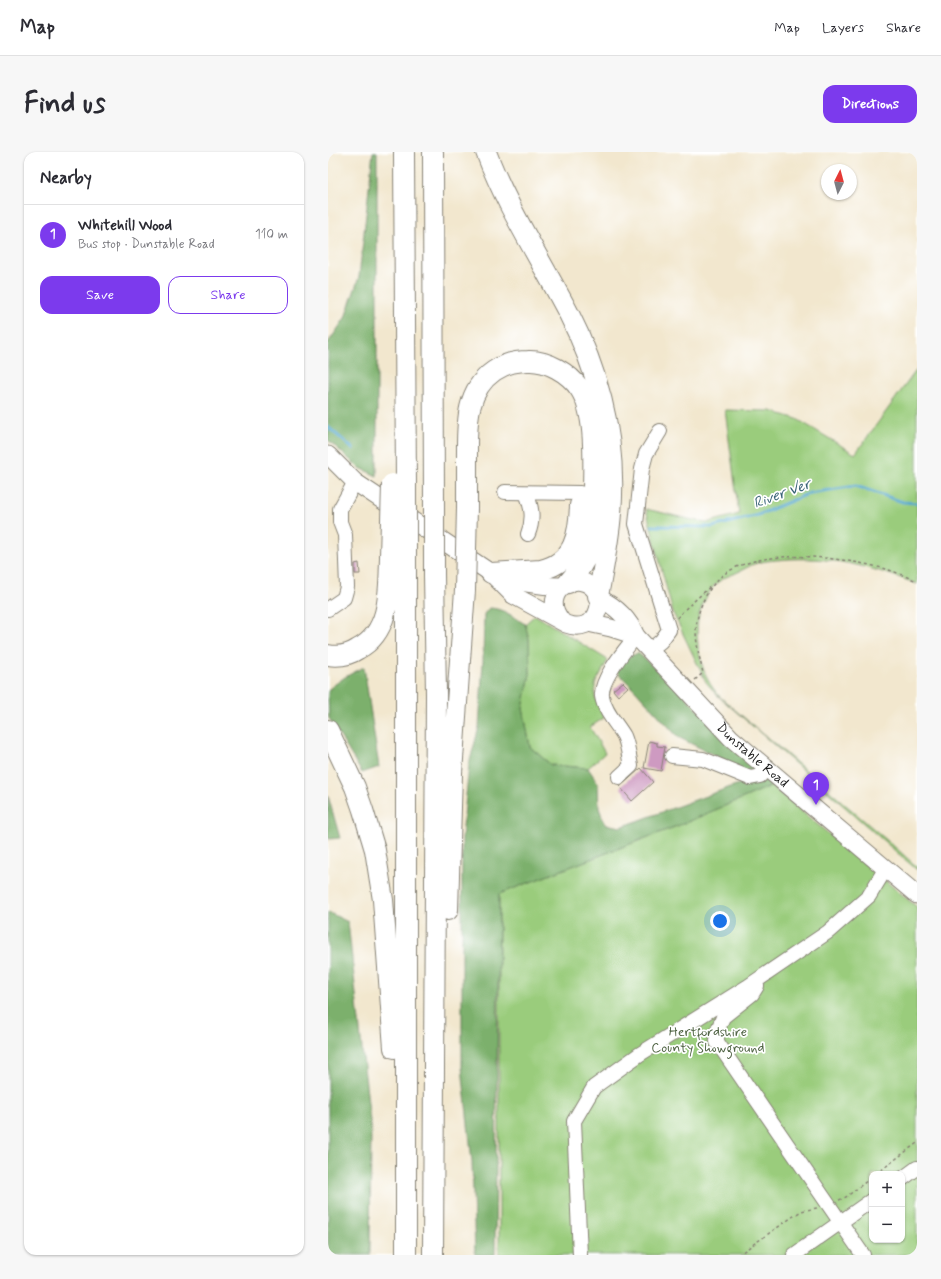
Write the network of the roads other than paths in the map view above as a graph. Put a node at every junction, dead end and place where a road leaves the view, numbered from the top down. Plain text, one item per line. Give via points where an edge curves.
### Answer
1 (396, 152) edge
2 (404, 152) edge
3 (433, 152) edge
4 (486, 152) edge
5 (573, 381) junction
6 (660, 431) dead end
7 (328, 455) edge
8 (328, 471) edge
9 (356, 482) junction
10 (399, 484) junction
11 (505, 492) dead end
12 (526, 493) junction
13 (580, 493) junction
14 (528, 534) dead end
15 (398, 557) junction
16 (491, 573) junction
17 (566, 584) junction
18 (598, 597) junction
19 (328, 609) edge
20 (561, 620) junction
21 (588, 623) junction
22 (636, 636) junction
23 (650, 650) junction
24 (328, 655) edge
25 (328, 730) edge
26 (672, 756) dead end
27 (766, 769) junction
28 (619, 777) dead end
29 (886, 868) junction
30 (917, 895) edge
31 (761, 978) junction
32 (917, 1168) edge
33 (905, 1177) edge
34 (869, 1202) edge
35 (406, 1217) junction
36 (840, 1223) junction
37 (434, 1250) edge
38 (406, 1255) edge
39 (580, 1255) edge
40 (794, 1255) edge
41 (863, 1255) edge

1 - 10 highway
2 - 10 highway
3 - 37 highway, bridge via 436,702
4 - 18 highway via 501,187 577,332 599,387 611,449 613,487 610,524
5 - 13 highway via 580,415
5 - 17 highway via 586,400 591,426 594,459 593,508 589,551 583,566
5 - 37 highway, bridge via 544,363 520,361 501,367 482,382 474,395 469,415 465,590 452,773 444,1054
6 - 23 lane via 646,454 642,469 636,524 669,630
7 - 9 main road
8 - 9 main road
9 - 16 main road
9 - 19 lane via 340,509 340,522 345,535 347,587 344,598
10 - 15 highway, bridge
11 - 12 lane
12 - 13 lane
12 - 14 lane via 532,515
13 - 16 highway via 578,534 568,554 561,561 541,570
15 - 24 highway via 384,617 377,632 354,652
15 - 35 highway
16 - 17 main road via 532,585
16 - 20 main road via 513,595
17 - 18 main road via 588,584
17 - 20 main road via 556,594 554,603 555,611
18 - 21 main road via 597,614
18 - 22 main road, Dunstable Road via 632,625
20 - 21 main road via 575,626
21 - 22 main road, Dunstable Road
22 - 23 main road, Dunstable Road
22 - 28 lane via 616,662 602,689 604,704 625,738 631,766
23 - 27 main road, Dunstable Road via 731,738
25 - 35 highway via 346,765 361,804 381,880
26 - 27 lane via 702,759 750,778 760,776
27 - 29 main road, Dunstable Road
29 - 30 main road, Dunstable Road
29 - 31 lane via 869,896 828,932
31 - 36 lane via 752,994 723,1017 716,1032 718,1042
31 - 39 lane via 640,1054 594,1087 574,1121
32 - 33 lane
34 - 36 lane
35 - 38 highway
36 - 40 lane
36 - 41 lane

